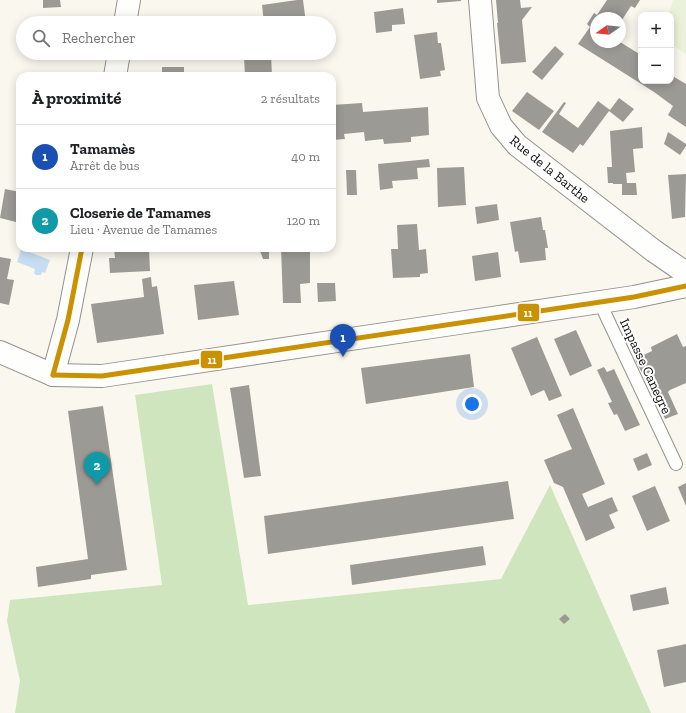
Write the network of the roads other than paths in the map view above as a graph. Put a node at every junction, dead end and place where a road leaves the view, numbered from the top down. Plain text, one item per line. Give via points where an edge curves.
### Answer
1 (129, 0) edge
2 (480, 0) edge
3 (126, 16) edge
4 (118, 60) edge
5 (116, 72) edge
6 (81, 252) edge
7 (686, 273) edge
8 (686, 286) edge
9 (600, 303) junction
10 (0, 352) edge
11 (53, 375) junction
12 (676, 464) dead end

1 - 3 street
2 - 7 street, Rue de la Barthe via 488,98 501,126 517,145
4 - 5 street
6 - 11 street via 68,320
8 - 9 street
9 - 11 street via 102,376
9 - 12 lane, Impasse Canegre
10 - 11 street

